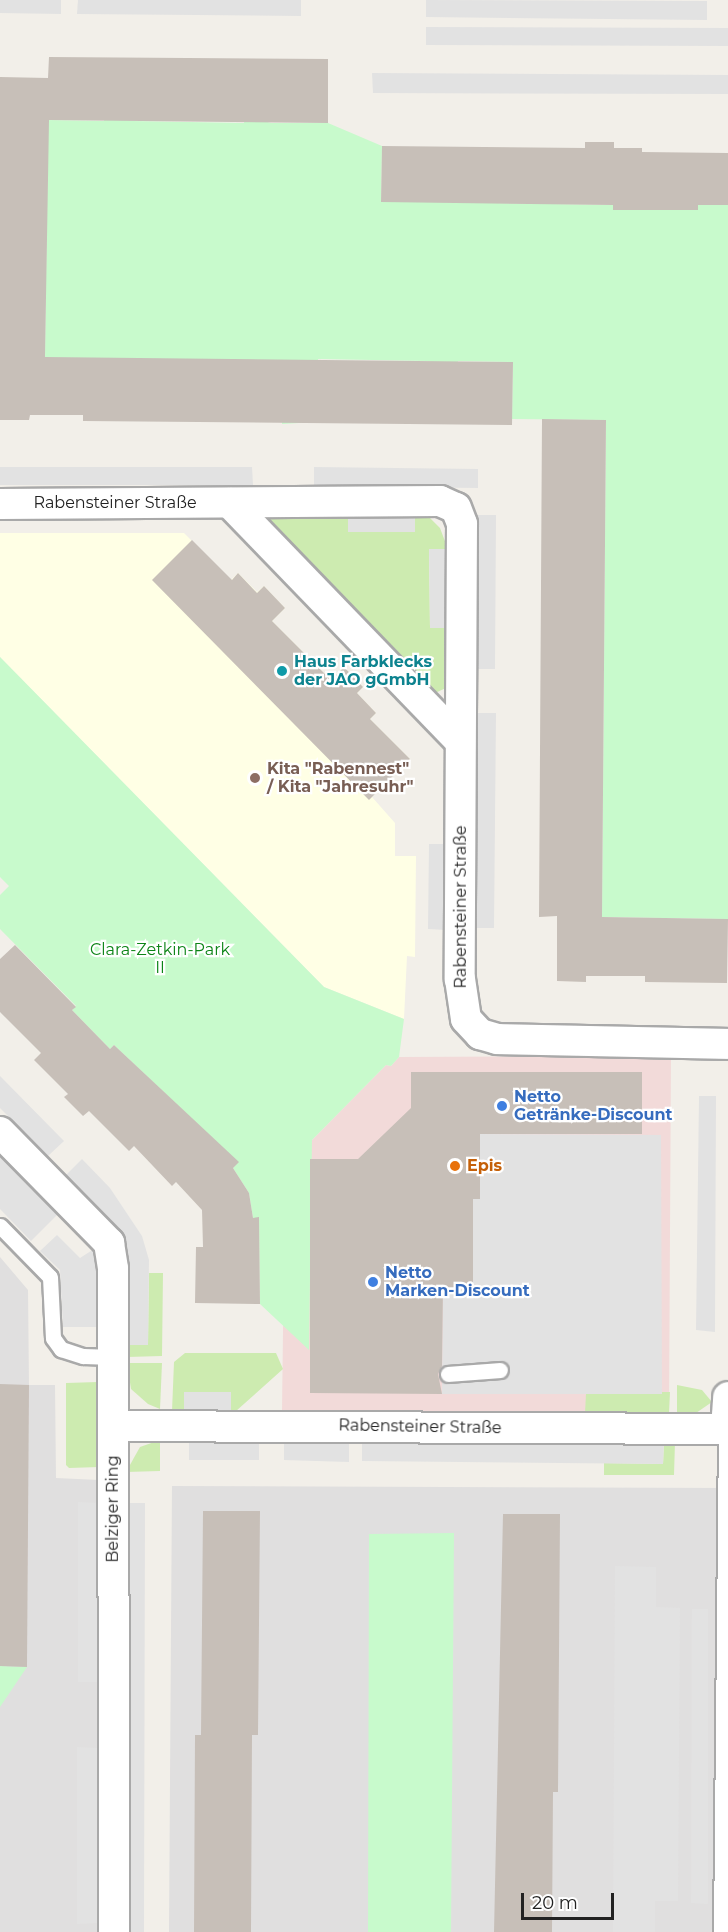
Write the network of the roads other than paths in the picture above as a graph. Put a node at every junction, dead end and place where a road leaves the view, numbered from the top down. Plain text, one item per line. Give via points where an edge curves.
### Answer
1 (230, 503) junction
2 (0, 504) edge
3 (460, 741) junction
4 (728, 1044) edge
5 (0, 1132) edge
6 (0, 1226) edge
7 (113, 1357) junction
8 (500, 1370) dead end
9 (448, 1374) dead end
10 (728, 1397) edge
11 (113, 1426) junction
12 (727, 1429) edge
13 (114, 1932) edge
14 (721, 1932) edge

1 - 2 street, Rabensteiner Straße
1 - 3 street
1 - 3 street, Rabensteiner Straße via 440,501 456,508 462,524
3 - 4 street, Rabensteiner Straße via 460,979 470,1025 486,1037 519,1041
5 - 7 street, Belziger Ring via 109,1243 113,1269
6 - 7 lane via 50,1277 54,1338 61,1349 83,1356
7 - 11 street, Belziger Ring
8 - 9 lane
10 - 12 street
11 - 12 street, Rabensteiner Straße
11 - 13 street, Belziger Ring
12 - 14 lane

